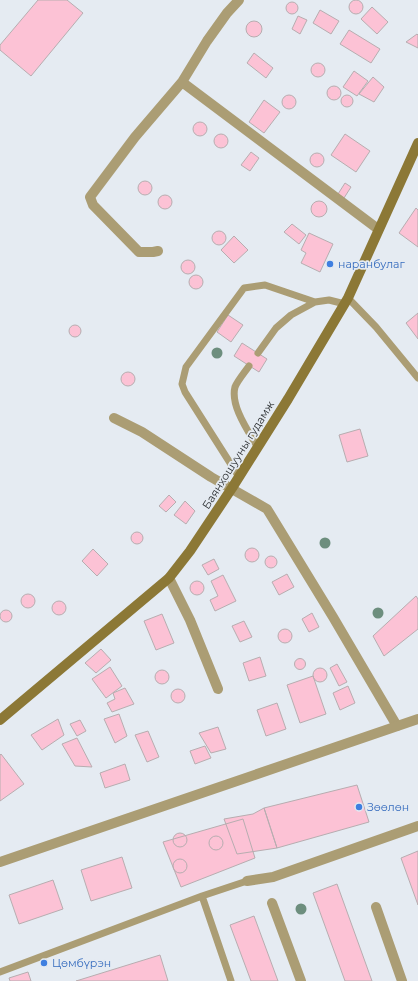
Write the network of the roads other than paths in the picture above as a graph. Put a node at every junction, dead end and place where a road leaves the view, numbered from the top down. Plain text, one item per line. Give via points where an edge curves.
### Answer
1 (239, 0) edge
2 (182, 82) junction
3 (418, 143) edge
4 (378, 230) junction
5 (158, 251) dead end
6 (346, 301) junction
7 (314, 302) junction
8 (258, 353) dead end
9 (249, 366) dead end
10 (418, 378) edge
11 (114, 418) dead end
12 (258, 448) junction
13 (239, 477) junction
14 (232, 488) junction
15 (169, 578) junction
16 (218, 689) dead end
17 (418, 719) edge
18 (0, 720) edge
19 (397, 726) junction
20 (418, 826) edge
21 (0, 862) edge
22 (247, 880) joint
23 (202, 896) junction
24 (272, 903) dead end
25 (376, 907) dead end
26 (0, 972) edge
27 (231, 981) edge
28 (301, 981) edge
29 (402, 981) edge

1 - 2 street via 207,41
2 - 4 street
2 - 5 street via 90,197 93,205 139,252
3 - 4 main road, Баянхошууны гудамж
4 - 6 main road, Баянхошууны гудамж
6 - 7 lane
6 - 10 lane via 376,327
6 - 12 main road, Баянхошууны гудамж
7 - 8 lane via 291,315 276,328
7 - 13 lane via 265,285 244,288 186,367 182,384 185,392
9 - 12 lane via 236,387 234,398 239,414
11 - 14 street via 142,432
12 - 13 main road, Баянхошууны гудамж
13 - 14 main road, Баянхошууны гудамж
14 - 15 main road, Баянхошууны гудамж
14 - 19 street via 267,509
15 - 16 street via 190,620
15 - 18 main road, Баянхошууны гудамж
17 - 19 street
19 - 21 street
20 - 22 street via 273,877
22 - 23 lane
23 - 26 lane
23 - 27 lane
24 - 28 street
25 - 29 street

